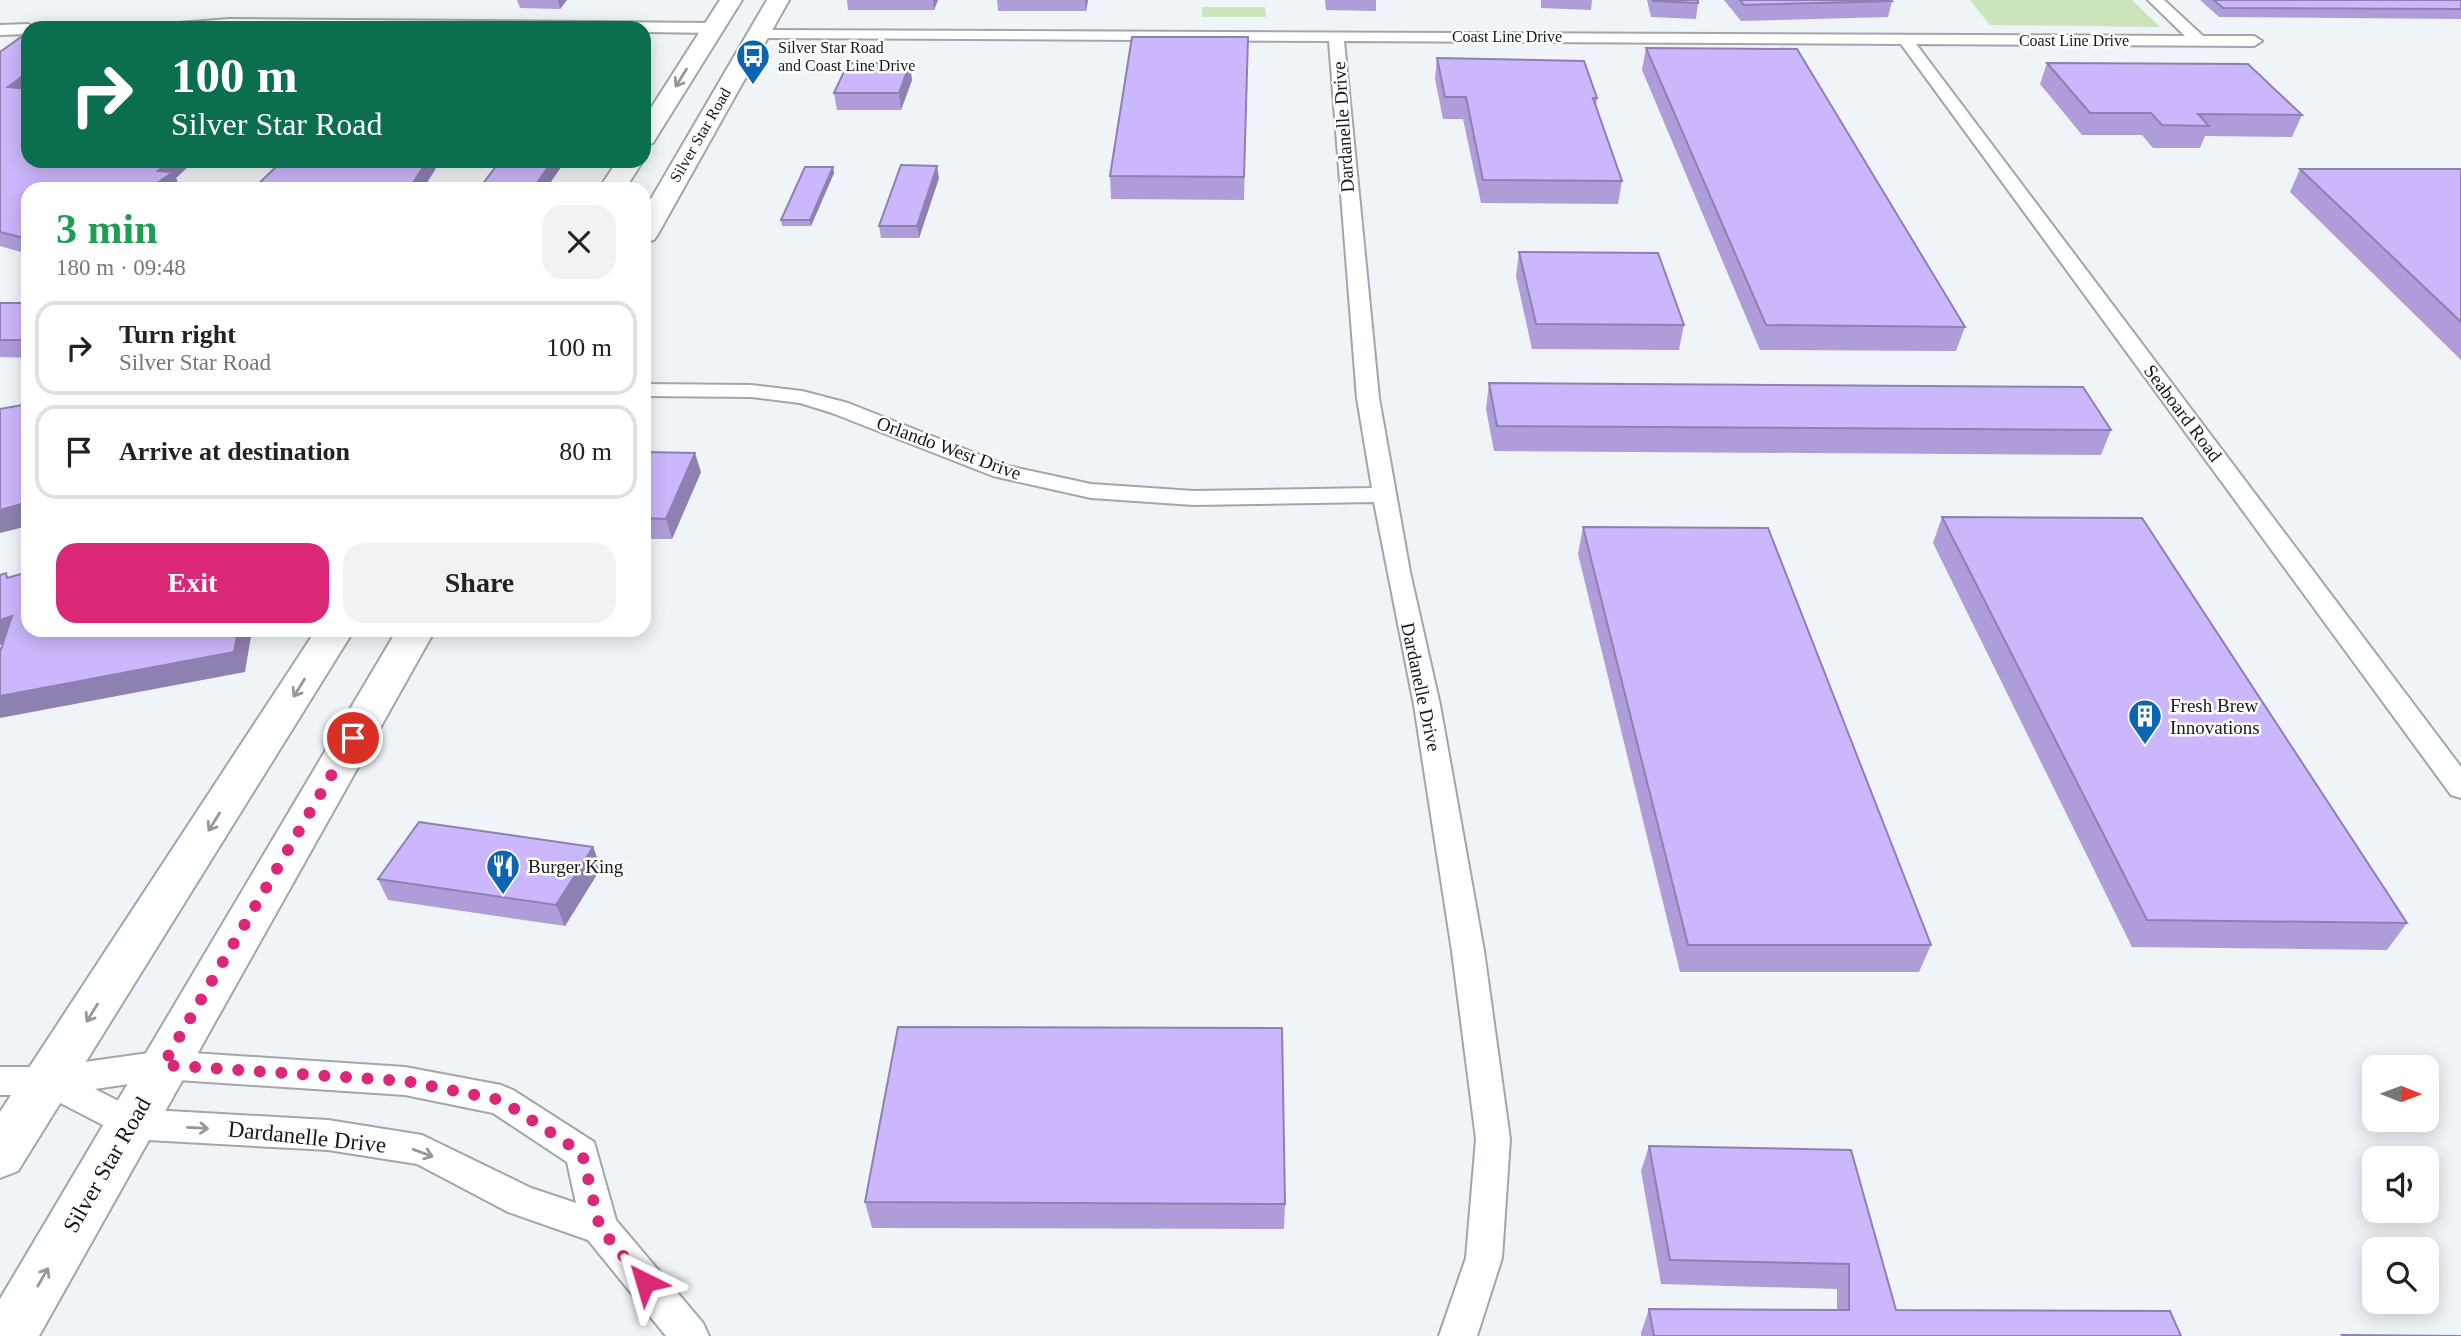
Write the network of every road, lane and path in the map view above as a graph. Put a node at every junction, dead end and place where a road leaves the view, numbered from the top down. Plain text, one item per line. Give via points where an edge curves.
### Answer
1 (731, 0) edge
2 (751, 0) edge
3 (778, 0) edge
4 (2155, 0) edge
5 (21, 29) edge
6 (0, 30) edge
7 (651, 32) edge
8 (710, 33) junction
9 (759, 33) junction
10 (1336, 35) junction
11 (651, 37) edge
12 (1905, 39) junction
13 (2199, 41) junction
14 (2254, 41) dead end
15 (651, 127) edge
16 (693, 149) junction
17 (651, 222) edge
18 (651, 390) edge
19 (1383, 495) junction
20 (331, 637) edge
21 (392, 637) edge
22 (412, 637) edge
23 (341, 759) junction
24 (2461, 788) edge
25 (163, 1065) junction
26 (50, 1080) junction
27 (0, 1081) edge
28 (130, 1124) junction
29 (0, 1155) edge
30 (600, 1228) junction
31 (9, 1336) edge
32 (690, 1336) edge
33 (1458, 1336) edge

1 - 8 main road
2 - 9 main road via 740,24
3 - 9 main road, Silver Star Road
4 - 13 street
5 - 6 street
7 - 8 street
8 - 11 street
8 -> 15 main road
8 - 16 main road via 732,41 696,106
9 - 10 street, Coast Line Drive
9 - 16 main road, Silver Star Road
10 - 12 street, Coast Line Drive
10 - 19 street, Dardanelle Drive via 1366,384
12 - 13 street, Coast Line Drive
12 - 24 street, Seaboard Road
13 - 14 street, Coast Line Drive
16 - 17 main road, Silver Star Road
18 - 19 street, Orlando West Drive via 751,391 802,397 1001,471 1091,491 1194,498
19 - 33 street, Dardanelle Drive via 1427,705 1468,951 1493,1139 1484,1258
20 -> 26 main road
21 - 23 main road
22 - 23 main road, Silver Star Road
23 - 25 main road, Silver Star Road
25 - 26 street, Dardanelle Drive
25 - 28 main road, Silver Star Road
25 - 30 street, Dardanelle Drive via 405,1081 501,1100 582,1153
26 - 27 street, Dardanelle Drive
26 - 28 street, Dardanelle Drive
26 - 29 main road
28 -> 30 street, Dardanelle Drive via 328,1135 422,1150 521,1201
31 -> 28 main road, Silver Star Road
30 - 32 street, Dardanelle Drive

